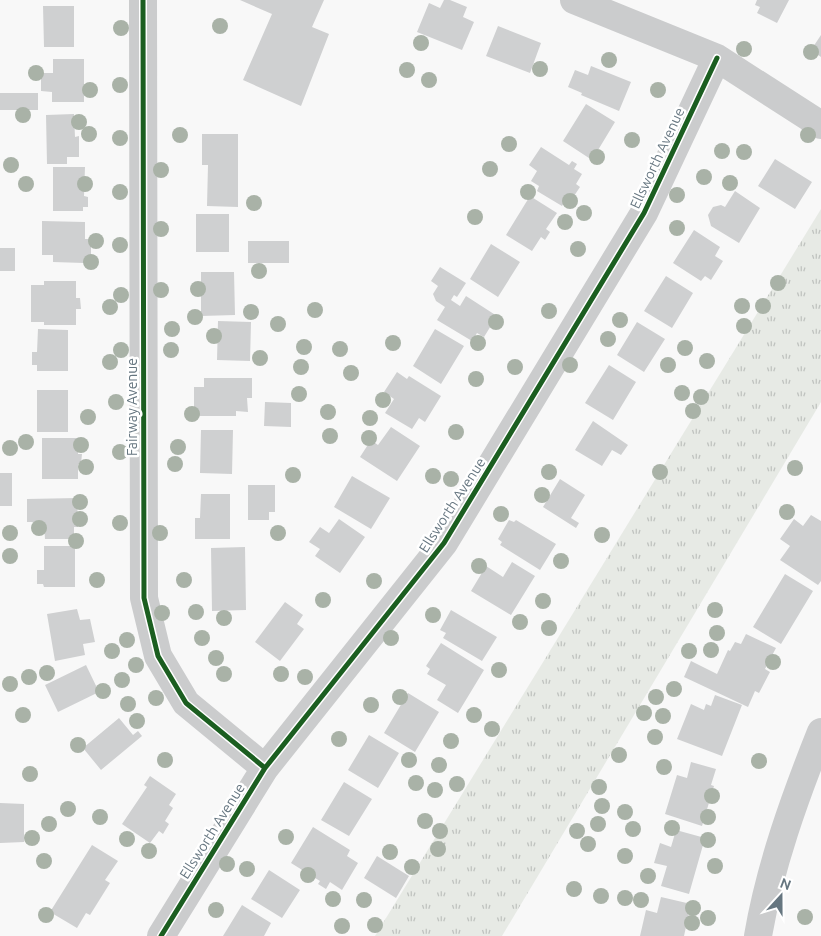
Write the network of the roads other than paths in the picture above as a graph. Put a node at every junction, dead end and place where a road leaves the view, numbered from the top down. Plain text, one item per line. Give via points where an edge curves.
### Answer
1 (143, 0) edge
2 (574, 0) edge
3 (717, 58) junction
4 (821, 125) edge
5 (821, 732) edge
6 (265, 768) junction
7 (161, 936) edge
8 (758, 936) edge

1 - 6 street, Fairway Avenue via 144,598 158,656 186,703
2 - 3 street
3 - 4 street
3 - 6 street, Ellsworth Avenue via 644,213 444,544
5 - 8 street via 800,786 762,911
6 - 7 street, Ellsworth Avenue

